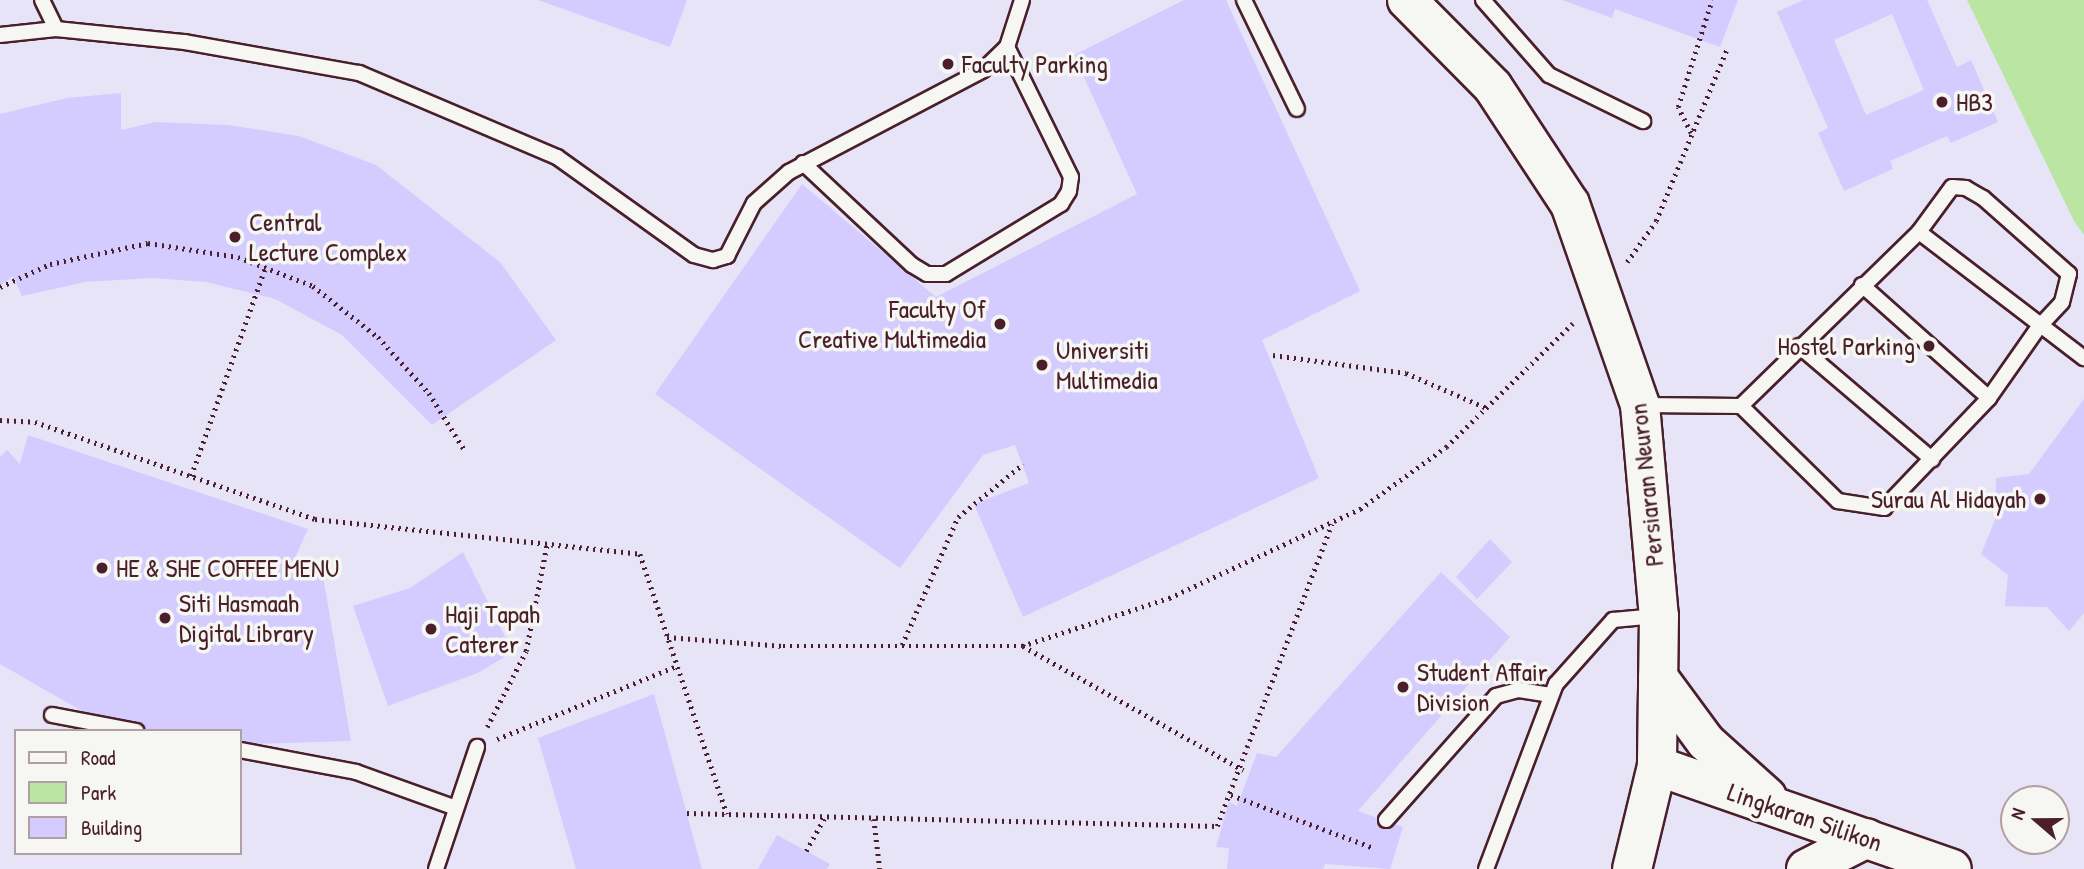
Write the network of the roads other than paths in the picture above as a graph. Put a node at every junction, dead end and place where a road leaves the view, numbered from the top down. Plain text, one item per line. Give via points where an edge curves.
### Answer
1 (42, 0) edge
2 (1022, 0) edge
3 (1244, 0) edge
4 (1407, 0) edge
5 (1483, 0) edge
6 (56, 29) junction
7 (0, 35) edge
8 (1007, 47) junction
9 (1297, 108) dead end
10 (1643, 121) dead end
11 (803, 163) junction
12 (1919, 232) junction
13 (1862, 285) junction
14 (2038, 328) junction
15 (1800, 346) junction
16 (2084, 358) edge
17 (1990, 398) junction
18 (1640, 405) junction
19 (1741, 406) junction
20 (1932, 458) junction
21 (1659, 616) junction
22 (1658, 677) junction
23 (1550, 695) junction
24 (52, 716) dead end
25 (125, 729) edge
26 (477, 747) road end
27 (242, 750) edge
28 (1657, 766) junction
29 (1779, 807) junction
30 (456, 808) junction
31 (1386, 820) dead end
32 (1867, 838) junction
33 (436, 869) edge
34 (1486, 869) edge
35 (1632, 869) edge
36 (1806, 869) edge
37 (1952, 869) edge

1 - 6 lane
2 - 8 lane
3 - 9 lane
4 - 18 street, Persiaran Neuron via 1493,88 1570,204
5 - 10 lane via 1549,75
6 - 7 lane
6 - 11 lane via 185,42 359,73 557,157 694,255 713,260 727,256 754,203
8 - 11 lane via 983,70
8 - 11 lane via 1071,177 1069,191 1061,204 946,274 926,274 912,265
12 - 13 lane
12 - 14 lane
12 - 14 lane via 1952,187 1983,198 2069,274 2062,302
13 - 15 lane
13 - 17 lane
14 - 16 lane
14 - 17 lane
15 - 19 lane
15 - 20 lane
17 - 20 lane
18 - 19 lane
18 - 21 street, Persiaran Neuron
19 - 20 lane via 1838,501 1867,509 1884,508
21 - 22 street, Persiaran Neuron
21 - 23 lane via 1613,620
22 - 28 street, Persiaran Neuron
22 - 29 street via 1706,742
23 - 31 lane via 1520,690 1496,696
23 - 34 lane
24 - 25 lane
26 - 30 lane
27 - 30 lane via 356,772
28 - 29 street, Lingkaran Silikon
28 - 35 street, Persiaran Neuron
29 - 32 street, Lingkaran Silikon
30 - 33 lane
32 - 36 street
32 - 37 street, Lingkaran Silikon

